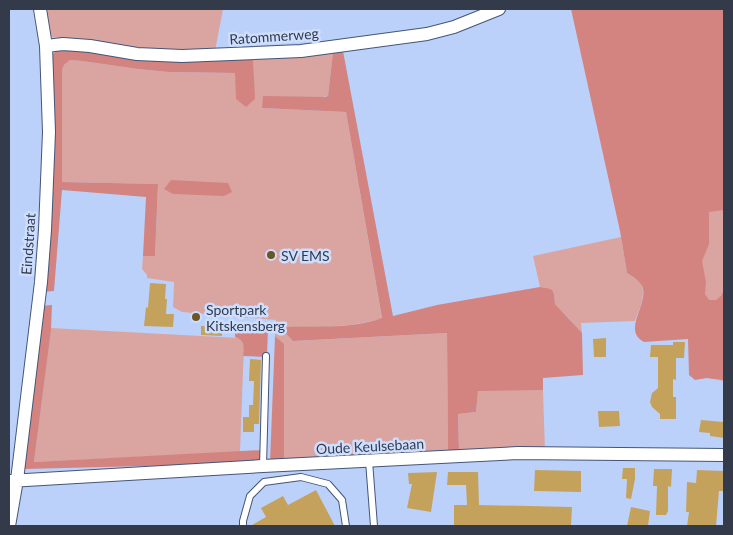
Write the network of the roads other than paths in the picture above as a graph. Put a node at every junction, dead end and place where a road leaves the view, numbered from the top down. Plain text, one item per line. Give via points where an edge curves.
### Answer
1 (40, 9) edge
2 (499, 9) edge
3 (46, 46) junction
4 (266, 356) dead end
5 (724, 456) edge
6 (369, 461) junction
7 (263, 466) junction
8 (13, 480) edge
9 (9, 526) edge
10 (243, 526) edge
11 (346, 526) edge
12 (374, 526) edge

1 - 3 street, Eindstraat
2 - 3 street, Ratommerweg via 428,34 301,51 182,56 137,54 63,44
3 - 8 street, Eindstraat via 49,132 45,230
4 - 7 lane
5 - 6 street, Oude Keulsebaan via 518,454
6 - 7 street, Oude Keulsebaan
6 - 12 lane
7 - 8 street, Oude Keulsebaan
8 - 9 street, Eindstraat
10 - 11 lane via 250,496 264,482 301,477 328,484 342,500

